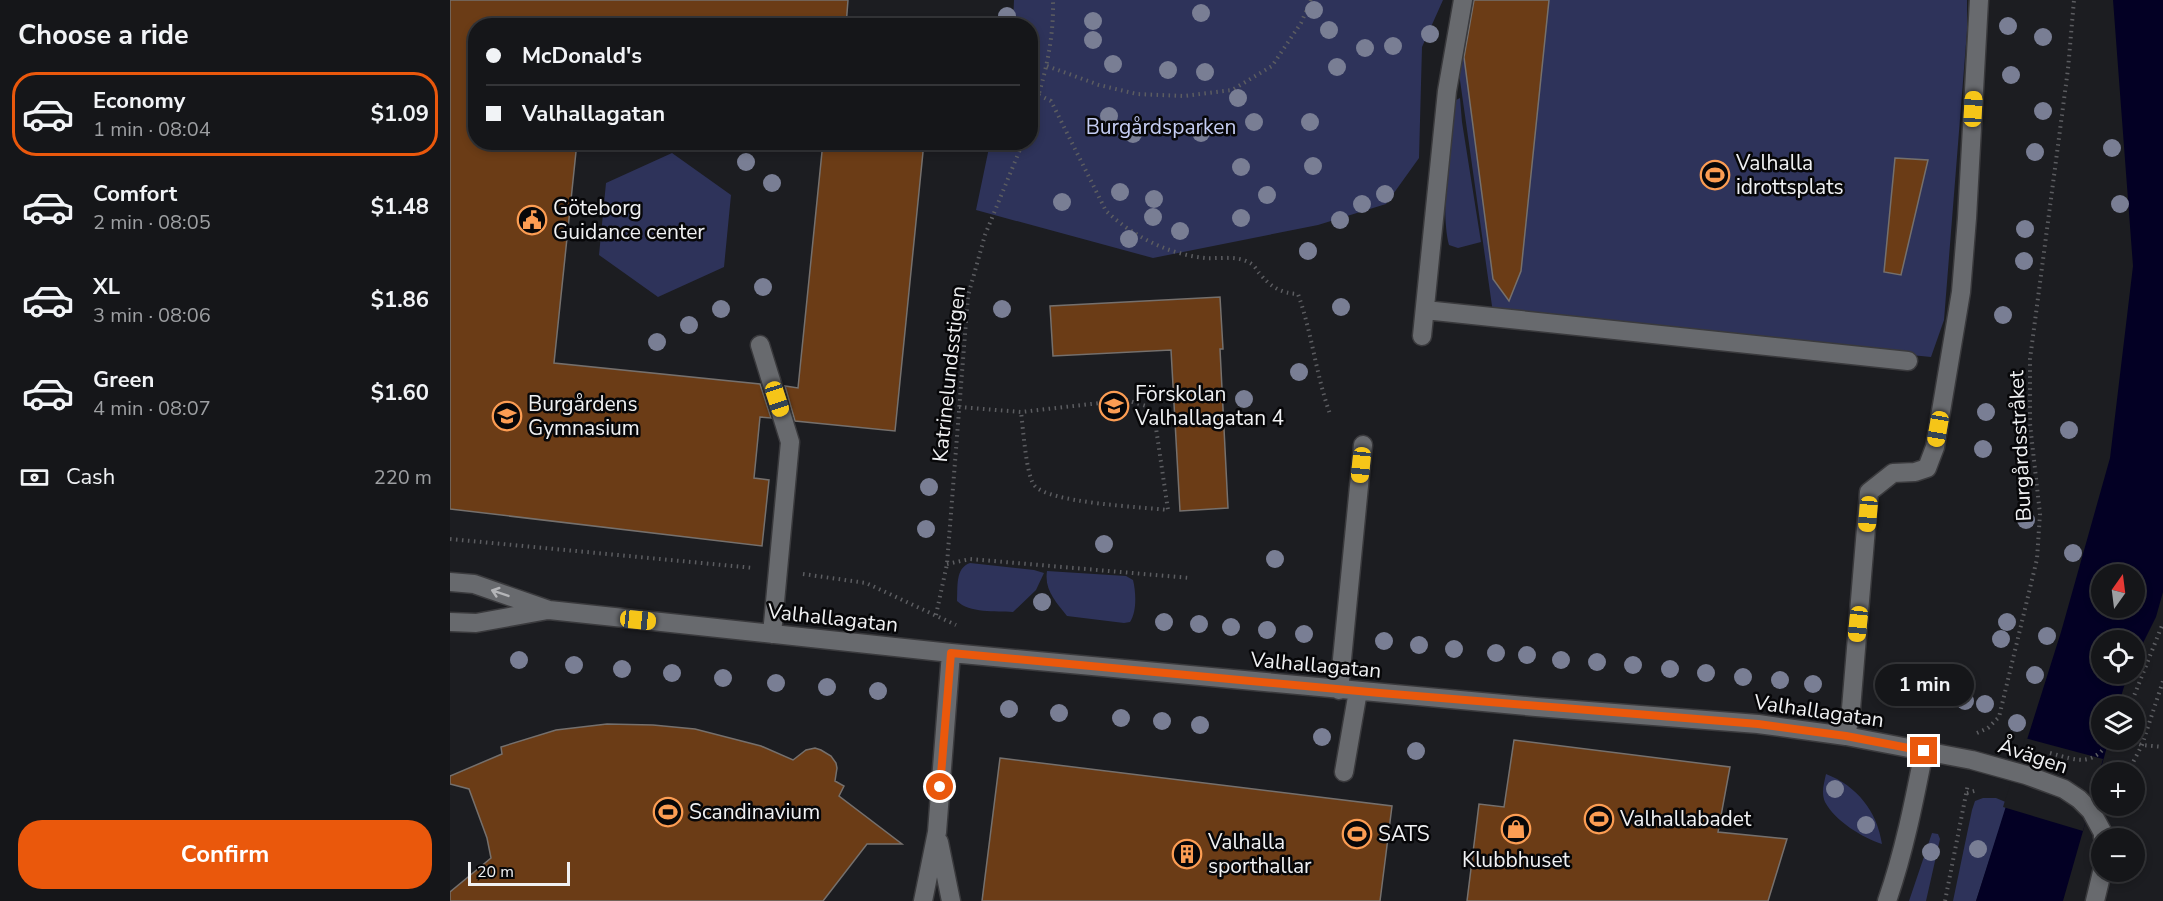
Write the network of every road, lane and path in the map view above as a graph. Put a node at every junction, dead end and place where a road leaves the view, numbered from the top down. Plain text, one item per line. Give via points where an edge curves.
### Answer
1 (1053, 0) edge
2 (1311, 0) edge
3 (1463, 0) edge
4 (1979, 0) edge
5 (2074, 0) edge
6 (1047, 66) junction
7 (1039, 96) joint
8 (1020, 150) edge
9 (1425, 310) junction
10 (1422, 336) dead end
11 (760, 345) dead end
12 (1908, 361) dead end
13 (959, 407) junction
14 (1021, 412) junction
15 (1330, 414) dead end
16 (1363, 446) dead end
17 (450, 539) edge
18 (947, 564) junction
19 (777, 571) junction
20 (1190, 578) dead end
21 (450, 582) edge
22 (549, 610) junction
23 (936, 615) junction
24 (450, 622) edge
25 (2163, 623) edge
26 (961, 627) dead end
27 (772, 634) junction
28 (951, 653) junction
29 (2163, 681) edge
30 (1339, 690) junction
31 (1358, 691) junction
32 (2134, 696) edge
33 (1965, 731) dead end
34 (1846, 736) junction
35 (2145, 736) edge
36 (2145, 745) edge
37 (2163, 747) edge
38 (2103, 750) edge
39 (1924, 751) junction
40 (2050, 753) dead end
41 (1344, 772) dead end
42 (1967, 793) dead end
43 (2100, 828) edge
44 (937, 832) junction
45 (2100, 882) edge
46 (923, 901) edge
47 (951, 901) edge
48 (1887, 901) edge
49 (1945, 901) edge
50 (2095, 901) edge

1 - 6 path via 1054,26
2 - 6 path via 1301,23 1272,66 1232,90 1184,96 1137,94
3 - 9 street via 1447,91
4 - 34 street via 1961,292 1935,447 1927,468 1893,472 1869,492
5 - 33 path, Burgårdsstråket via 2030,359 2030,424 2040,514 2037,559 1999,717 1977,734
6 - 7 path
7 - 15 path via 1051,101 1106,211 1120,224 1141,238 1194,257 1245,261 1270,286 1298,294
8 - 13 path, Katrinelundsstigen via 985,235 968,296
9 - 10 street
9 - 12 street
11 - 19 street via 790,442
13 - 14 path
13 - 18 path, Katrinelundsstigen
14 - 14 path via 1126,400 1146,406 1156,428 1168,510 1041,492 1032,483
16 - 30 street
17 - 19 path
18 - 20 path via 970,559
18 - 23 path, Katrinelundsstigen
19 - 23 path via 866,583
19 - 27 street
22 -> 21 street, Valhallagatan via 474,584
22 - 24 street, Valhallagatan via 476,623
22 - 27 street, Valhallagatan
23 - 26 path
25 - 32 path
27 - 28 street, Valhallagatan
28 - 30 street, Valhallagatan
28 - 44 street
29 - 35 path
30 - 31 street, Valhallagatan
31 - 34 street, Valhallagatan via 1758,724
31 - 41 street
34 - 39 street, Valhallagatan
36 - 37 path
38 - 40 path via 2088,760
39 - 43 street, Åvägen via 1993,766 2064,789 2091,811
39 - 48 street via 1913,810
42 - 49 path
44 - 46 street
44 - 47 street
45 - 50 street

